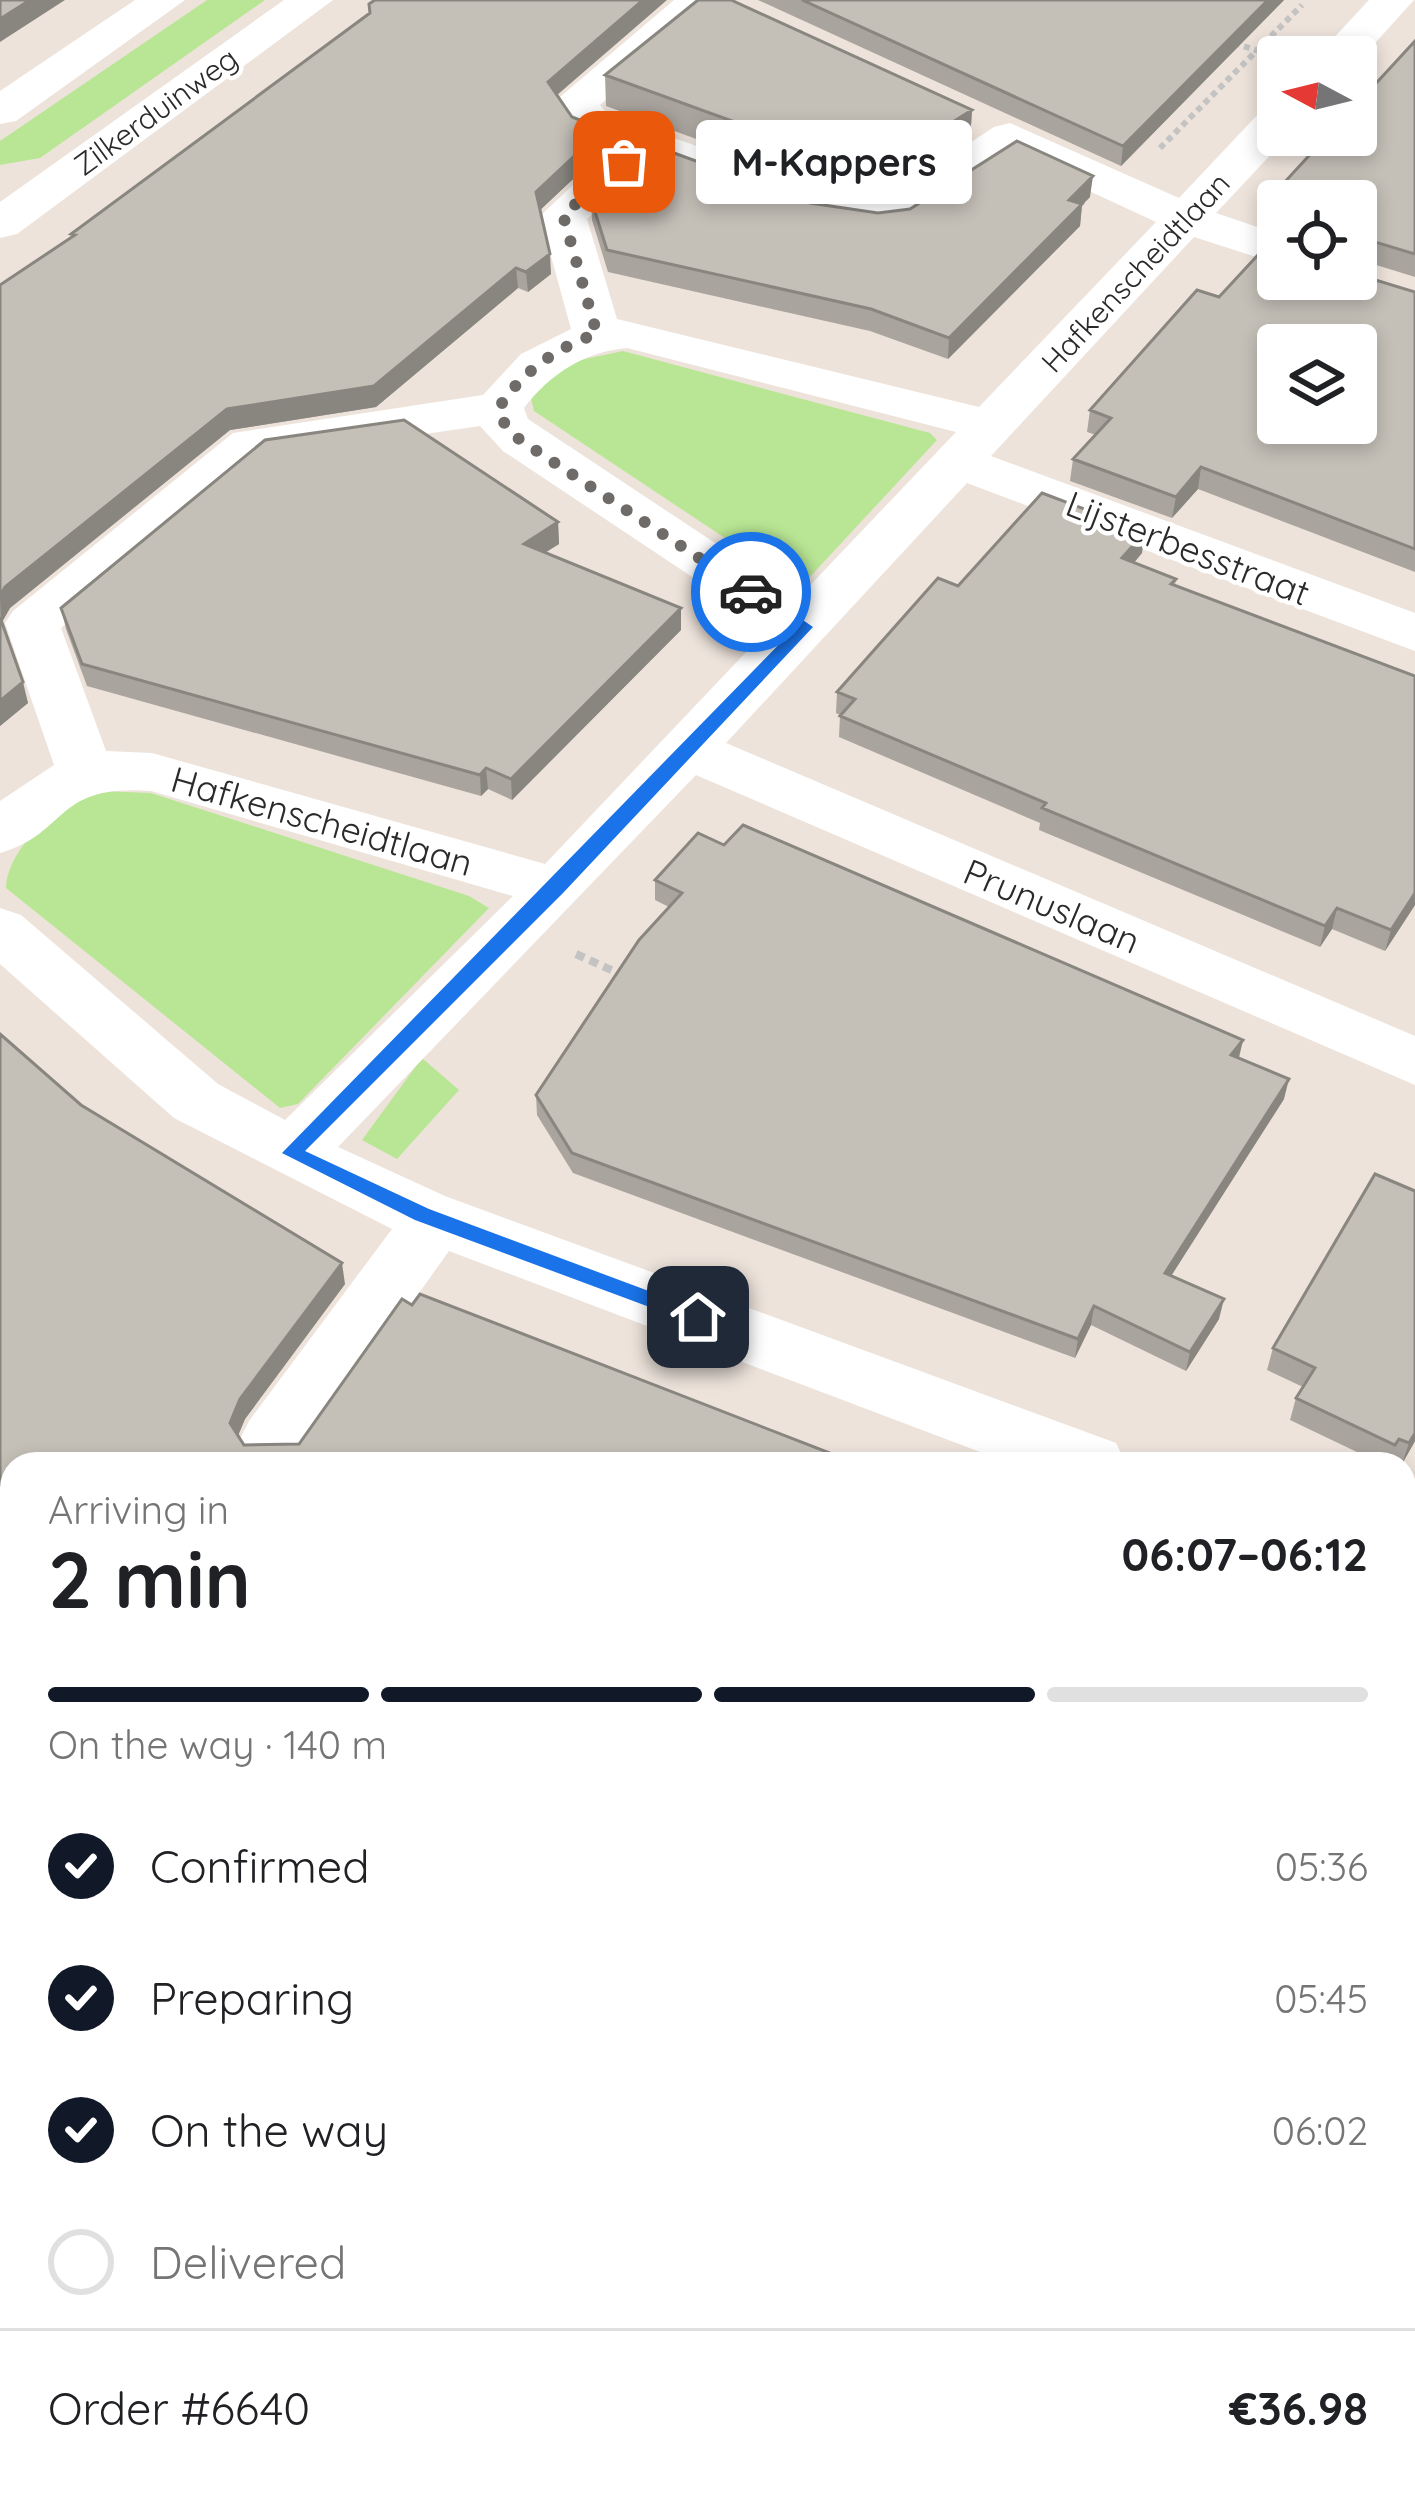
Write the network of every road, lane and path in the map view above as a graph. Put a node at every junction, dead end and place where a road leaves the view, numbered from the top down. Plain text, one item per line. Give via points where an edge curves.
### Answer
1 (164, 0) edge
2 (312, 0) edge
3 (1308, 0) edge
4 (1393, 0) edge
5 (718, 5) edge
6 (1272, 36) edge
7 (1358, 36) edge
8 (1216, 37) edge
9 (1257, 50) edge
10 (1257, 51) edge
11 (0, 111) edge
12 (972, 120) dead end
13 (1013, 139) junction
14 (1257, 142) edge
15 (624, 162) dead end
16 (1119, 188) junction
17 (6, 214) edge
18 (1184, 218) junction
19 (1257, 243) edge
20 (597, 334) junction
21 (499, 408) junction
22 (978, 445) junction
23 (805, 627) junction
24 (1415, 633) edge
25 (688, 749) junction
26 (86, 771) junction
27 (0, 833) edge
28 (537, 908) junction
29 (0, 930) edge
30 (623, 976) edge
31 (1415, 1062) edge
32 (292, 1153) junction
33 (436, 1220) junction
34 (274, 1441) edge
35 (1059, 1452) edge

1 - 11 street
2 - 17 street, Zilkerduinweg
3 - 6 path
4 - 7 street
5 - 13 street via 575,103 592,125 851,216 889,218
8 - 9 path
10 - 16 path
12 - 13 street
13 - 16 street
14 - 18 street, Hafkenscheidtlaan
15 - 20 street via 563,215
16 - 18 street
18 - 19 street
18 - 22 street, Hafkenscheidtlaan
20 - 21 street via 569,342
20 - 22 street via 652,337
21 - 23 street via 520,440
21 - 26 street via 251,444 32,623
22 - 23 street, Hafkenscheidtlaan
22 - 24 street, Lijsterbesstraat
23 - 25 street, Hafkenscheidtlaan
25 - 28 street, Hafkenscheidtlaan
25 - 31 street, Prunuslaan
26 - 27 street via 54,785
26 - 28 street, Hafkenscheidtlaan via 152,772
28 - 30 path
28 - 32 street, Hafkenscheidtlaan
29 - 32 street via 196,1100
32 - 33 street
33 - 34 street
33 - 35 street

